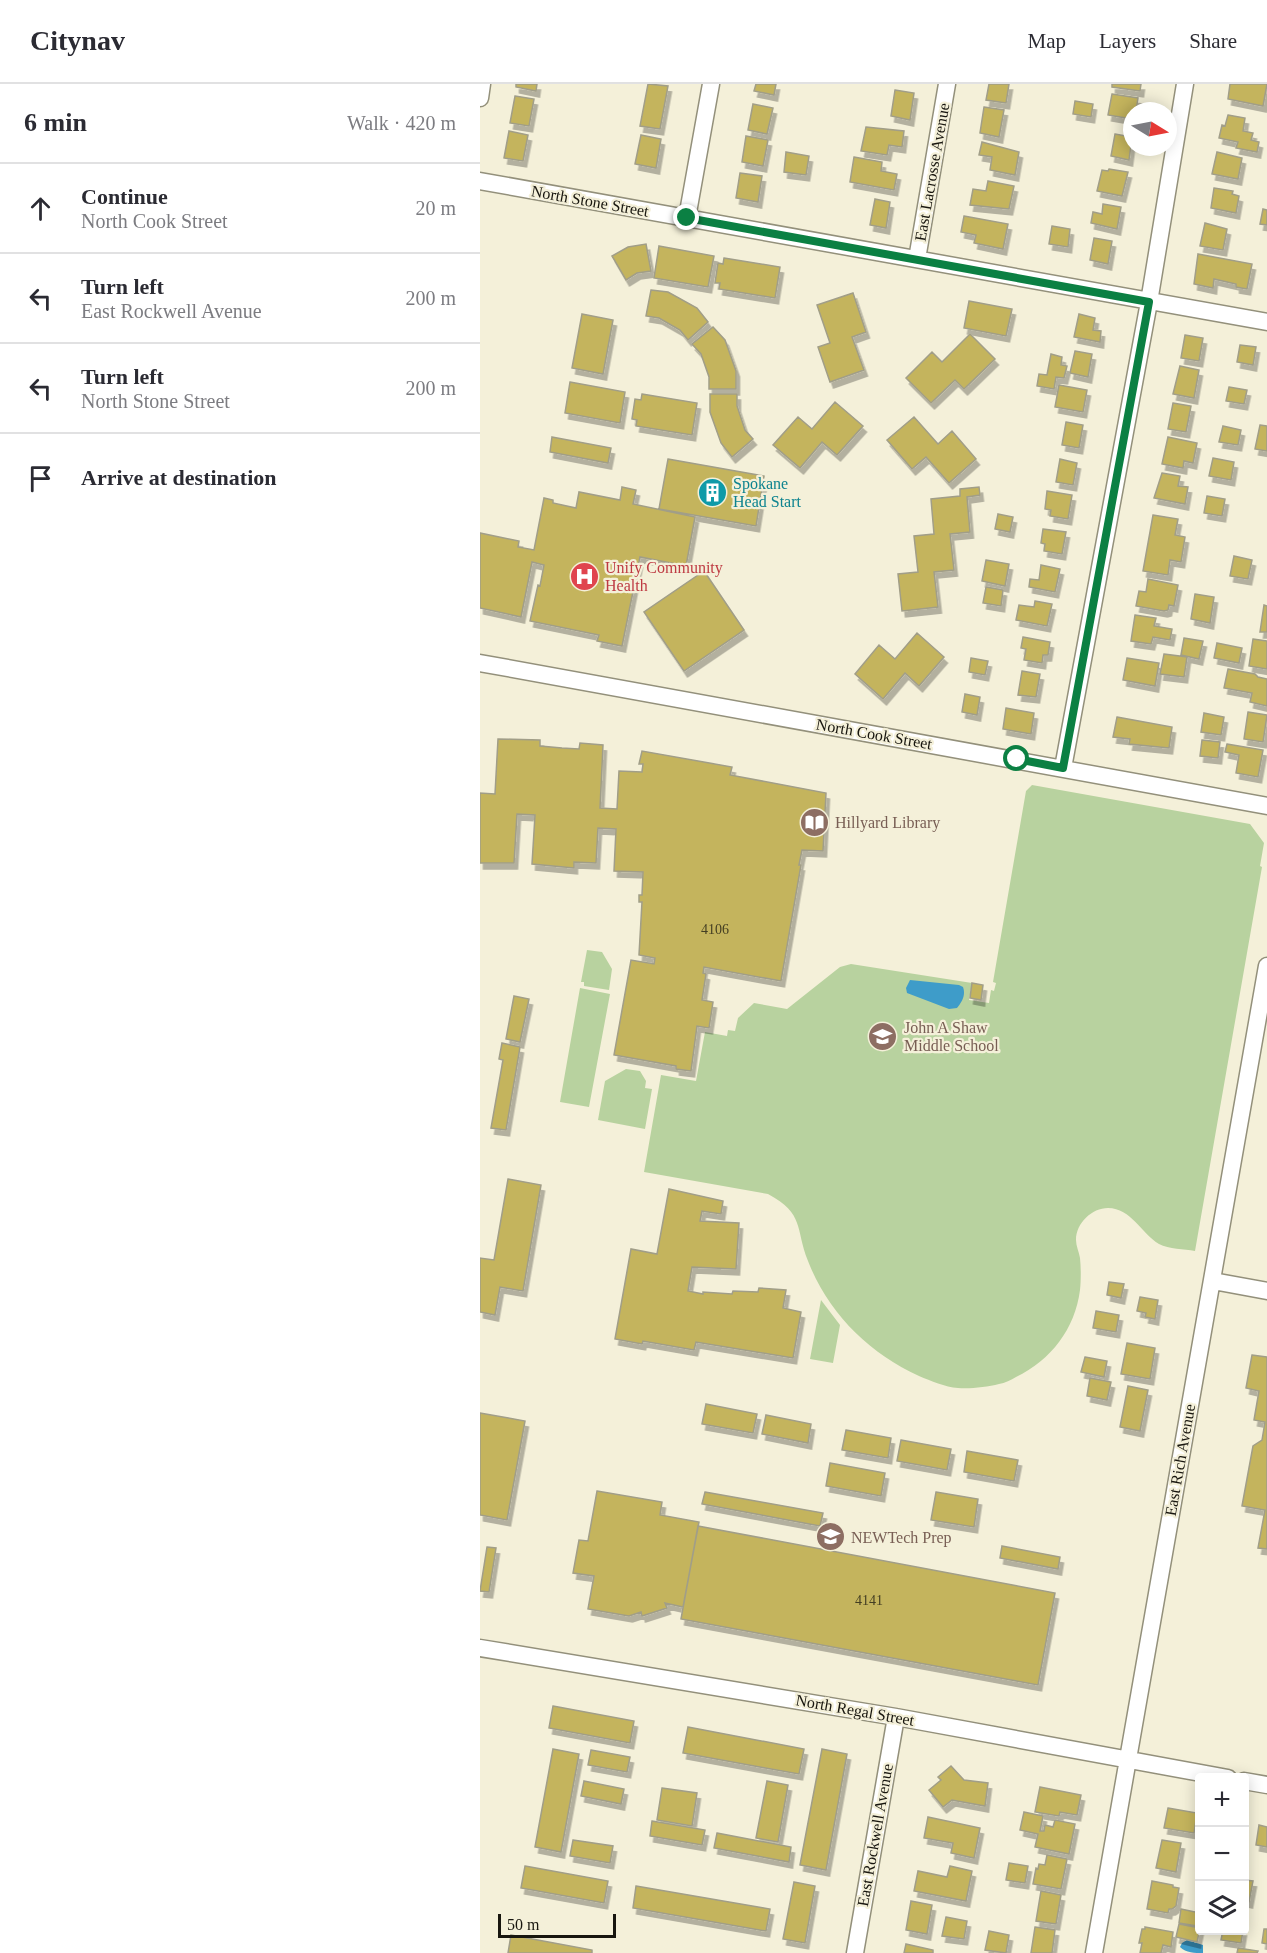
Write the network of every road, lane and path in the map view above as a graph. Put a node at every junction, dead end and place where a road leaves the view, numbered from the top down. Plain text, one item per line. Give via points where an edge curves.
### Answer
1 (482, 84) edge
2 (711, 84) edge
3 (947, 84) edge
4 (1185, 84) edge
5 (480, 98) edge
6 (480, 182) edge
7 (687, 218) junction
8 (917, 259) junction
9 (1149, 302) junction
10 (1267, 322) edge
11 (480, 663) edge
12 (1063, 768) junction
13 (1267, 806) edge
14 (1267, 966) edge
15 (1212, 1281) junction
16 (1267, 1291) edge
17 (480, 1648) edge
18 (896, 1717) junction
19 (1127, 1759) junction
20 (1201, 1773) edge
21 (1249, 1781) edge
22 (1267, 1785) edge
23 (855, 1953) edge
24 (1094, 1953) edge

1 - 5 street
2 - 7 street
3 - 8 street, East Lacrosse Avenue
4 - 9 street
6 - 7 street, North Stone Street
7 - 8 street, North Stone Street
8 - 9 street, North Stone Street
9 - 10 street, North Stone Street
9 - 12 street
11 - 12 street, North Cook Street
12 - 13 street, North Cook Street
14 - 15 street, East Rich Avenue
15 - 16 street
15 - 19 street, East Rich Avenue
17 - 18 street, North Regal Street
18 - 19 street, North Regal Street
18 - 23 street, East Rockwell Avenue
19 - 20 street, North Regal Street
19 - 24 street, East Rich Avenue
21 - 22 street

